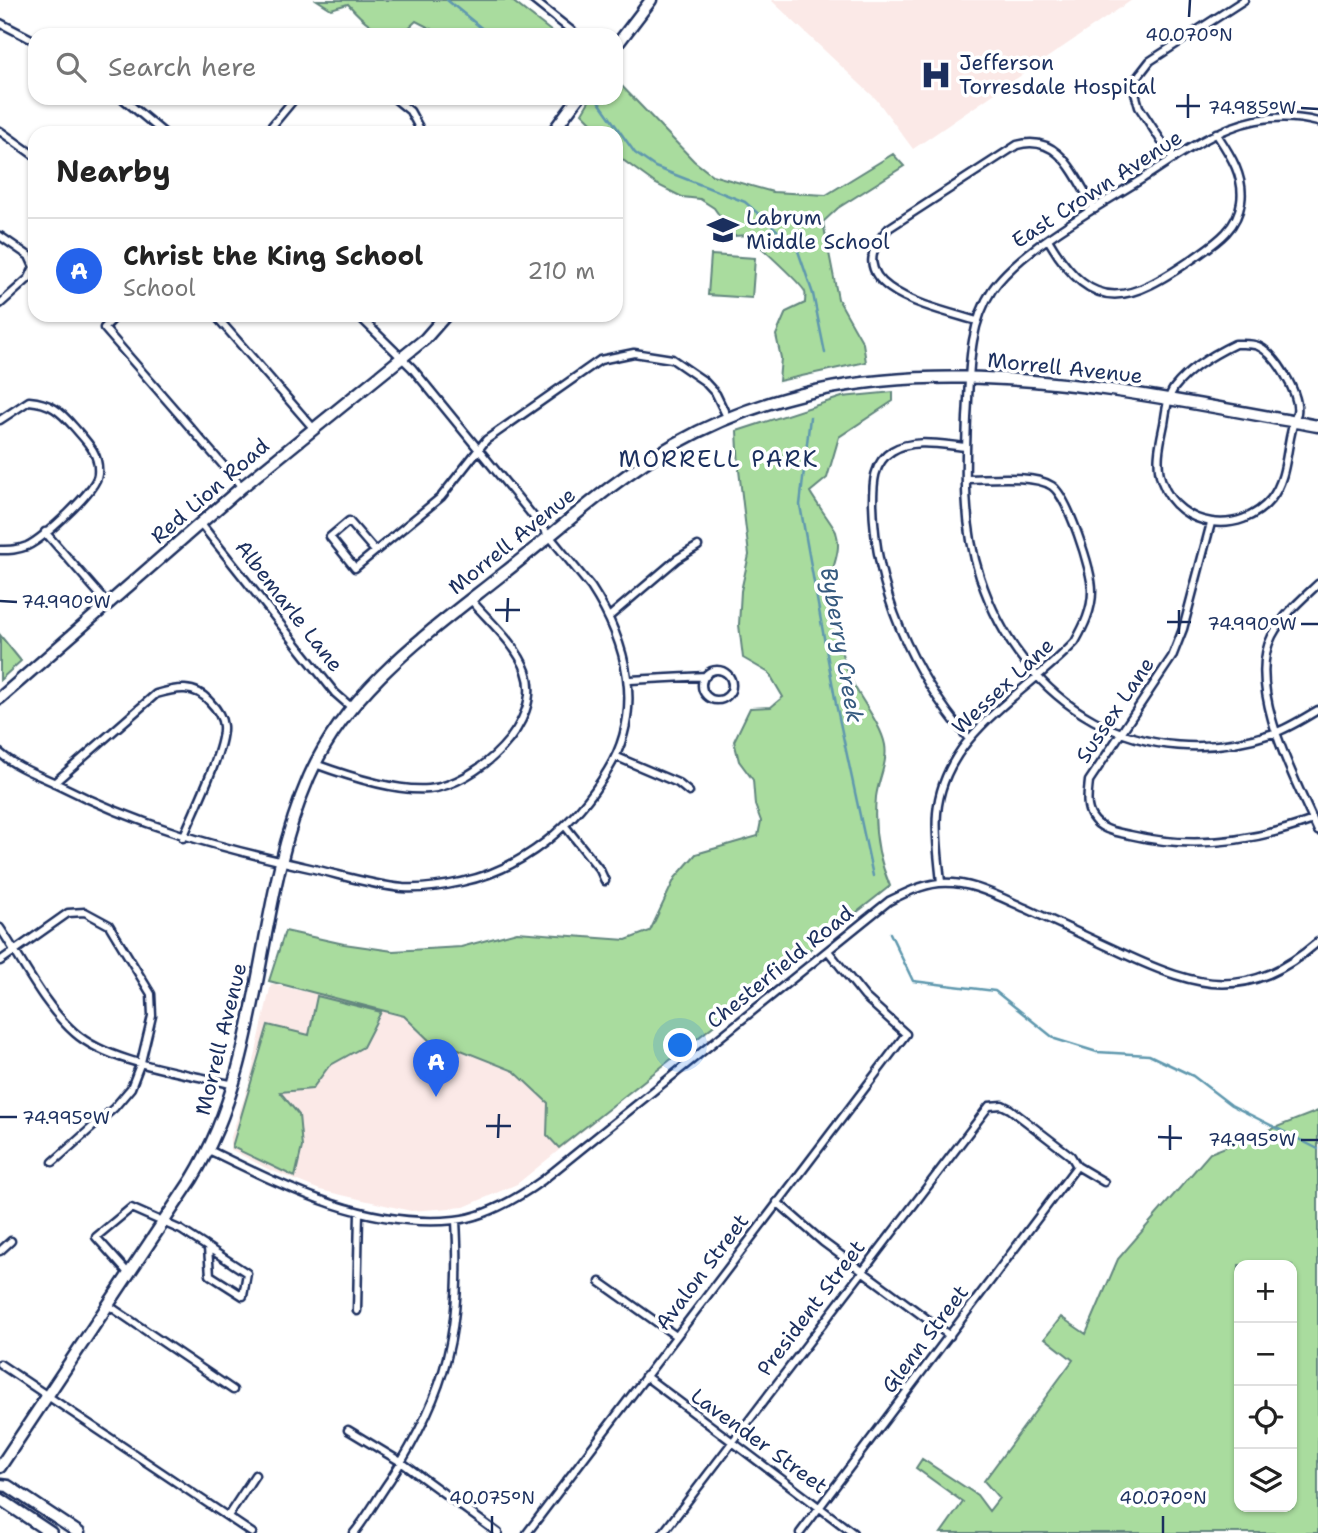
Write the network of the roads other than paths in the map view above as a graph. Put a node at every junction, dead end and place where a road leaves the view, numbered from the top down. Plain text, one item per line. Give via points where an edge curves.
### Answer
1 (533, 0) edge
2 (651, 0) edge
3 (1244, 0) edge
4 (0, 23) edge
5 (569, 28) edge
6 (28, 37) edge
7 (623, 37) edge
8 (130, 105) edge
9 (290, 105) edge
10 (401, 105) edge
11 (573, 105) edge
12 (1318, 122) edge
13 (156, 126) edge
14 (272, 126) edge
15 (419, 126) edge
16 (557, 126) edge
17 (0, 131) edge
18 (1216, 132) junction
19 (28, 151) edge
20 (1173, 159) junction
21 (1095, 209) junction
22 (0, 236) edge
23 (1049, 241) junction
24 (28, 255) edge
25 (28, 279) edge
26 (0, 304) edge
27 (977, 321) junction
28 (110, 322) edge
29 (221, 322) edge
30 (365, 322) edge
31 (439, 322) edge
32 (401, 358) junction
33 (970, 378) junction
34 (1168, 398) junction
35 (728, 419) junction
36 (0, 420) edge
37 (1293, 422) junction
38 (1318, 426) edge
39 (314, 429) junction
40 (966, 447) junction
41 (478, 450) junction
42 (966, 479) junction
43 (242, 487) junction
44 (1211, 523) junction
45 (201, 524) junction
46 (45, 532) junction
47 (550, 537) junction
48 (698, 546) dead end
49 (0, 550) edge
50 (374, 550) junction
51 (1318, 584) edge
52 (471, 600) junction
53 (108, 604) junction
54 (610, 615) junction
55 (706, 677) junction
56 (1038, 677) junction
57 (629, 680) junction
58 (0, 698) edge
59 (351, 708) junction
60 (1318, 710) edge
61 (1278, 732) junction
62 (1121, 734) junction
63 (968, 738) junction
64 (0, 753) edge
65 (617, 757) junction
66 (315, 764) junction
67 (54, 783) junction
68 (689, 792) dead end
69 (1313, 820) junction
70 (565, 826) junction
71 (1318, 831) edge
72 (184, 838) junction
73 (283, 862) junction
74 (605, 881) dead end
75 (940, 883) junction
76 (0, 928) edge
77 (1318, 942) edge
78 (15, 950) junction
79 (828, 951) junction
80 (0, 961) edge
81 (141, 1062) junction
82 (234, 1084) junction
83 (209, 1150) junction
84 (53, 1161) dead end
85 (1077, 1166) junction
86 (1104, 1182) dead end
87 (777, 1202) junction
88 (359, 1212) junction
89 (456, 1220) junction
90 (163, 1223) junction
91 (11, 1241) dead end
92 (208, 1248) junction
93 (0, 1251) edge
94 (862, 1269) junction
95 (129, 1274) junction
96 (600, 1282) dead end
97 (108, 1305) junction
98 (357, 1311) dead end
99 (676, 1336) junction
100 (950, 1336) junction
101 (0, 1364) edge
102 (645, 1376) junction
103 (233, 1390) dead end
104 (49, 1397) junction
105 (348, 1430) dead end
106 (732, 1442) junction
107 (401, 1462) junction
108 (0, 1467) edge
109 (255, 1475) dead end
110 (0, 1485) edge
111 (0, 1499) edge
112 (820, 1508) junction
113 (228, 1516) junction
114 (51, 1533) edge
115 (79, 1533) edge
116 (252, 1533) edge
117 (354, 1533) edge
118 (498, 1533) edge
119 (527, 1533) edge
120 (663, 1533) edge
121 (800, 1533) edge
122 (853, 1533) edge

1 - 5 street
2 - 7 street
3 - 20 street via 1150,61 1136,79 1139,107
4 - 6 street
8 - 13 street
9 - 14 street
10 - 15 street
11 - 16 street
12 - 18 street, East Crown Avenue via 1281,116 1256,118
17 - 19 street
18 - 20 street, East Crown Avenue
18 - 23 street via 1240,181 1241,202 1234,221 1224,238 1153,286 1135,293 1097,291 1078,281
20 - 21 street, East Crown Avenue
21 - 23 street, East Crown Avenue
21 - 27 street via 1060,155 1042,142 1029,142 1017,145 889,228 880,238 874,266 886,288
22 - 24 street
23 - 27 street, East Crown Avenue via 1002,278
25 - 26 street
27 - 33 street, East Crown Avenue
28 - 43 street via 104,328
29 - 39 street
30 - 32 street
31 - 32 street, Red Lion Road
32 - 39 street, Red Lion Road
32 - 41 street
33 - 34 street, Morrell Avenue via 1086,385
33 - 35 street, Morrell Avenue via 852,383 791,396
33 - 40 street, East Crown Avenue
34 - 37 street, Morrell Avenue
34 - 37 street via 1198,367 1235,344 1259,346 1271,355 1295,395 1298,404
34 - 44 street via 1158,452 1162,483 1181,509
35 - 41 street via 716,394 686,366 657,355 622,354 590,365
35 - 47 street, Morrell Avenue via 635,468
36 - 46 street via 29,401 45,402 59,409 97,458 98,476 91,491
37 - 38 street, Morrell Avenue
37 - 44 street via 1283,476 1270,500 1245,520
39 - 43 street, Red Lion Road
40 - 42 street, East Crown Avenue
40 - 63 street via 899,447 880,463 873,480 876,538 893,610 929,688
41 - 47 street
41 - 50 street via 441,497
42 - 56 street, East Crown Avenue via 979,575 1008,637
42 - 56 street, Wessex Lane via 1038,480 1051,485 1067,509 1090,576 1091,606 1075,642
43 - 45 street, Red Lion Road
44 - 62 street, Sussex Lane via 1178,644
45 - 53 street, Red Lion Road
45 - 59 street, Albemarle Lane
46 - 49 street via 14,551
46 - 53 street
47 - 52 street, Morrell Avenue
47 - 54 street
48 - 54 street
50 - 50 street via 355,568 330,537 349,521
51 - 61 street via 1282,619 1265,657 1263,681
52 - 59 street, Morrell Avenue via 396,660
52 - 66 street via 521,659 528,674 526,715 516,734 469,775 431,789 407,788
53 - 58 street, Red Lion Road
54 - 57 street
55 - 55 street via 703,688 707,696 719,700 729,694 732,682 724,672 712,671
55 - 57 street
56 - 62 street, East Crown Avenue via 1084,716
56 - 63 street, Wessex Lane
57 - 65 street
59 - 66 street, Morrell Avenue
60 - 61 street, East Crown Avenue
61 - 62 street, East Crown Avenue via 1211,747 1157,744
61 - 69 street
62 - 69 street, Sussex Lane via 1089,781 1086,801 1092,818 1105,829 1156,841 1192,843 1254,838
63 - 75 street, Wessex Lane via 954,758 940,794
64 - 67 street
65 - 68 street
65 - 70 street via 595,793
66 - 73 street, Morrell Avenue via 296,810
67 - 72 street via 113,812
67 - 72 street via 156,694 176,688 194,690 217,710 223,725 220,745
69 - 71 street
70 - 73 street via 514,864 463,882 432,887 404,888
70 - 74 street
72 - 73 street
73 - 82 street, Morrell Avenue
75 - 77 street, Chesterfield Road via 982,889 1160,971 1195,982 1230,984 1259,979 1298,959
75 - 79 street, Chesterfield Road via 889,901
76 - 78 street
78 - 80 street
78 - 81 street via 76,1034 110,1054
78 - 81 street via 68,913 85,912 109,925 151,993 152,1016
79 - 87 street, Avalon Street via 865,997 905,1034
79 - 89 street, Chesterfield Road via 543,1180 517,1198
81 - 82 street
81 - 84 street via 125,1097
82 - 83 street, Morrell Avenue
83 - 88 street, Chesterfield Road via 291,1188
83 - 90 street, Morrell Avenue
85 - 86 street
85 - 94 street, President Street via 1071,1156 1022,1118 1002,1105 989,1106
85 - 100 street, Glenn Street
87 - 94 street
87 - 99 street, Avalon Street
88 - 89 street, Chesterfield Road via 399,1219
88 - 98 street
89 - 107 street via 458,1287 449,1351 432,1407
90 - 92 street
90 - 95 street, Morrell Avenue
90 - 95 street via 131,1208 96,1237
91 - 93 street
92 - 92 street via 210,1275 243,1296 247,1273
94 - 100 street
94 - 106 street, President Street
95 - 97 street, Morrell Avenue
96 - 99 street
97 - 103 street
97 - 104 street, Morrell Avenue
99 - 102 street, Avalon Street
100 - 112 street, Glenn Street
101 - 104 street
102 - 106 street, Lavender Street
102 - 119 street, Avalon Street
104 - 108 street, Morrell Avenue
104 - 113 street
105 - 107 street
106 - 112 street, Lavender Street
106 - 120 street, President Street
107 - 117 street
107 - 118 street
109 - 113 street
110 - 115 street
111 - 114 street
112 - 121 street, Glenn Street
112 - 122 street, Lavender Street
113 - 116 street

